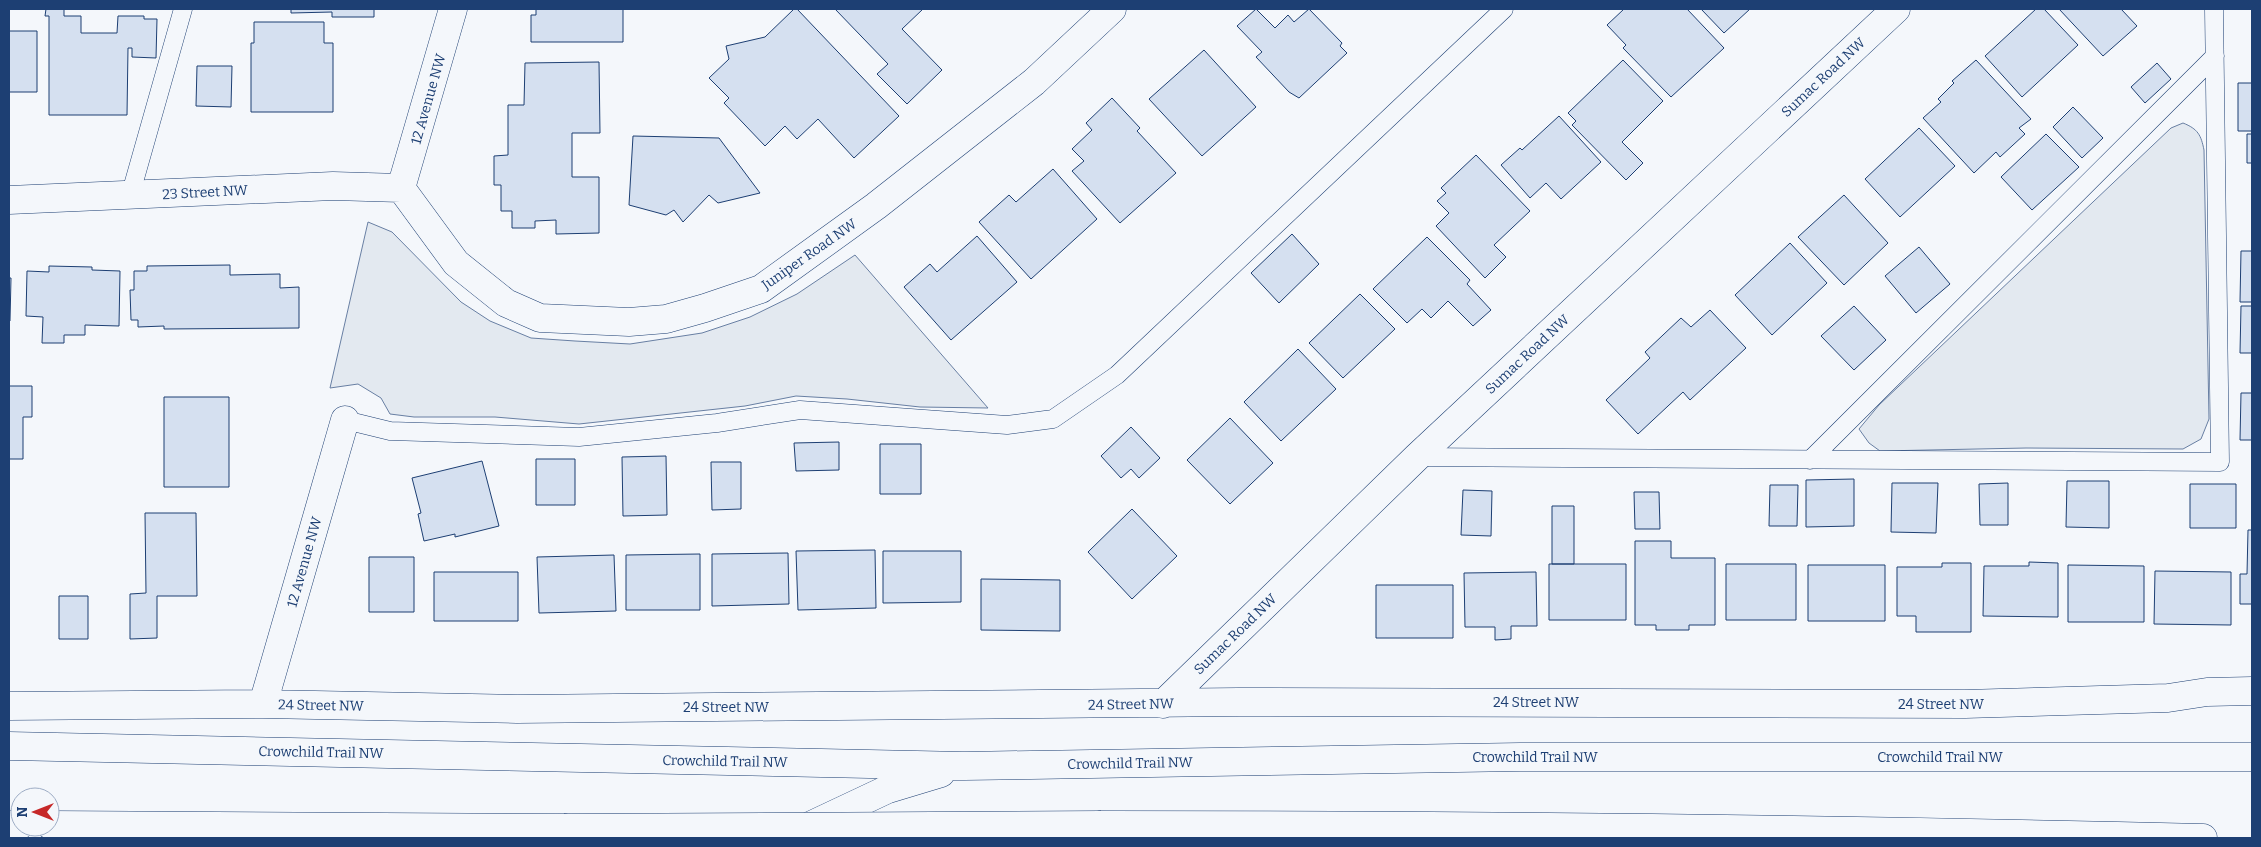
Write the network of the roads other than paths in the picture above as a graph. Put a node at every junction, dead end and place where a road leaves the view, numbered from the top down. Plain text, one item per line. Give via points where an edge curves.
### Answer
1 (183, 9) edge
2 (453, 9) edge
3 (1112, 9) edge
4 (1504, 9) edge
5 (1896, 9) edge
6 (2214, 9) edge
7 (2215, 56) junction
8 (401, 188) junction
9 (130, 196) junction
10 (9, 200) edge
11 (345, 420) joint
12 (1417, 457) junction
13 (1810, 460) junction
14 (2252, 691) edge
15 (263, 704) junction
16 (1163, 704) junction
17 (9, 706) edge
18 (9, 746) edge
19 (2252, 757) edge
20 (964, 766) junction
21 (60, 825) edge
22 (783, 838) edge
23 (2203, 838) edge

1 - 9 lane
2 - 8 main road, 12 Avenue NW
3 - 8 main road, Juniper Road NW via 1034,82 876,206 761,289 666,319 629,322 540,318 506,303 456,263
4 - 11 lane via 1117,375 1054,419 1007,425 800,410 718,423 579,436 390,431
5 - 12 main road, Sumac Road NW
6 - 7 lane
7 - 13 lane
7 - 13 lane via 2220,462
8 - 9 main road, 23 Street NW via 333,186
9 - 10 main road, 23 Street NW
11 - 15 main road, 12 Avenue NW
12 - 13 lane
12 - 16 main road, Sumac Road NW
14 - 16 main road, 24 Street NW via 2207,692 2168,698 1965,704
15 - 16 main road, 24 Street NW via 517,709
15 - 17 main road, 24 Street NW
18 - 20 main road, Crowchild Trail NW
19 - 20 main road, Crowchild Trail NW via 1520,757
20 - 22 main road via 888,789
21 - 23 main road, bridge via 564,828 1466,825

